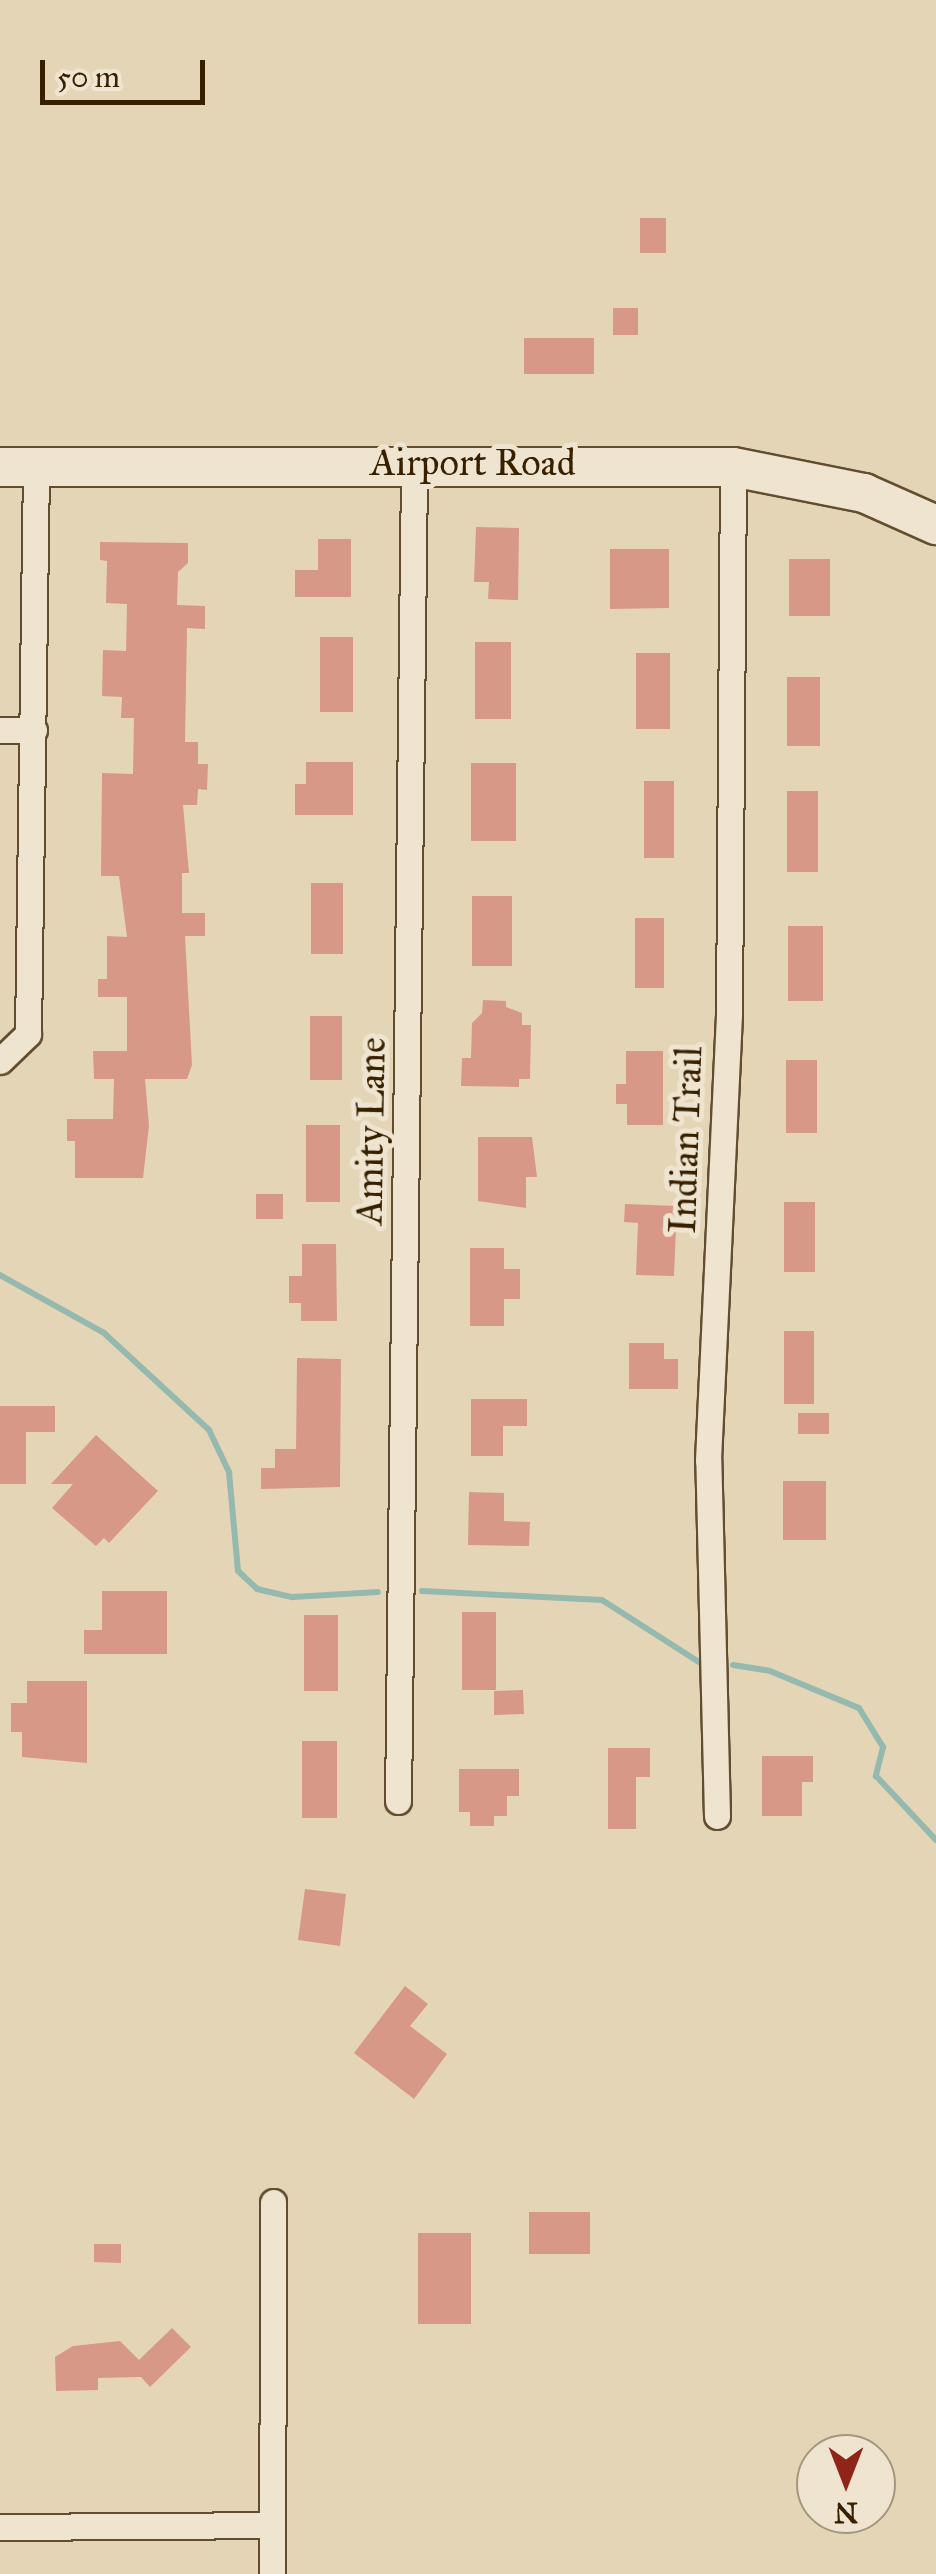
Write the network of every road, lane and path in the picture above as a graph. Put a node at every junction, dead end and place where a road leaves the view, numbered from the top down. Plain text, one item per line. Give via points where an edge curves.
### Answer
1 (414, 463) junction
2 (18, 466) edge
3 (733, 467) junction
4 (936, 524) edge
5 (0, 730) edge
6 (34, 730) junction
7 (0, 1061) edge
8 (398, 1801) dead end
9 (716, 1816) dead end
10 (273, 2202) dead end
11 (270, 2525) junction
12 (0, 2528) edge
13 (272, 2574) edge

1 - 2 street, Airport Road
1 - 3 street, Airport Road
1 - 8 street, Amity Lane
2 - 6 street
3 - 4 street, Airport Road via 864,493
3 - 9 street, Indian Trail via 729,1014 708,1460
5 - 6 street
6 - 7 street via 28,1034
10 - 11 street
11 - 12 street
11 - 13 street

